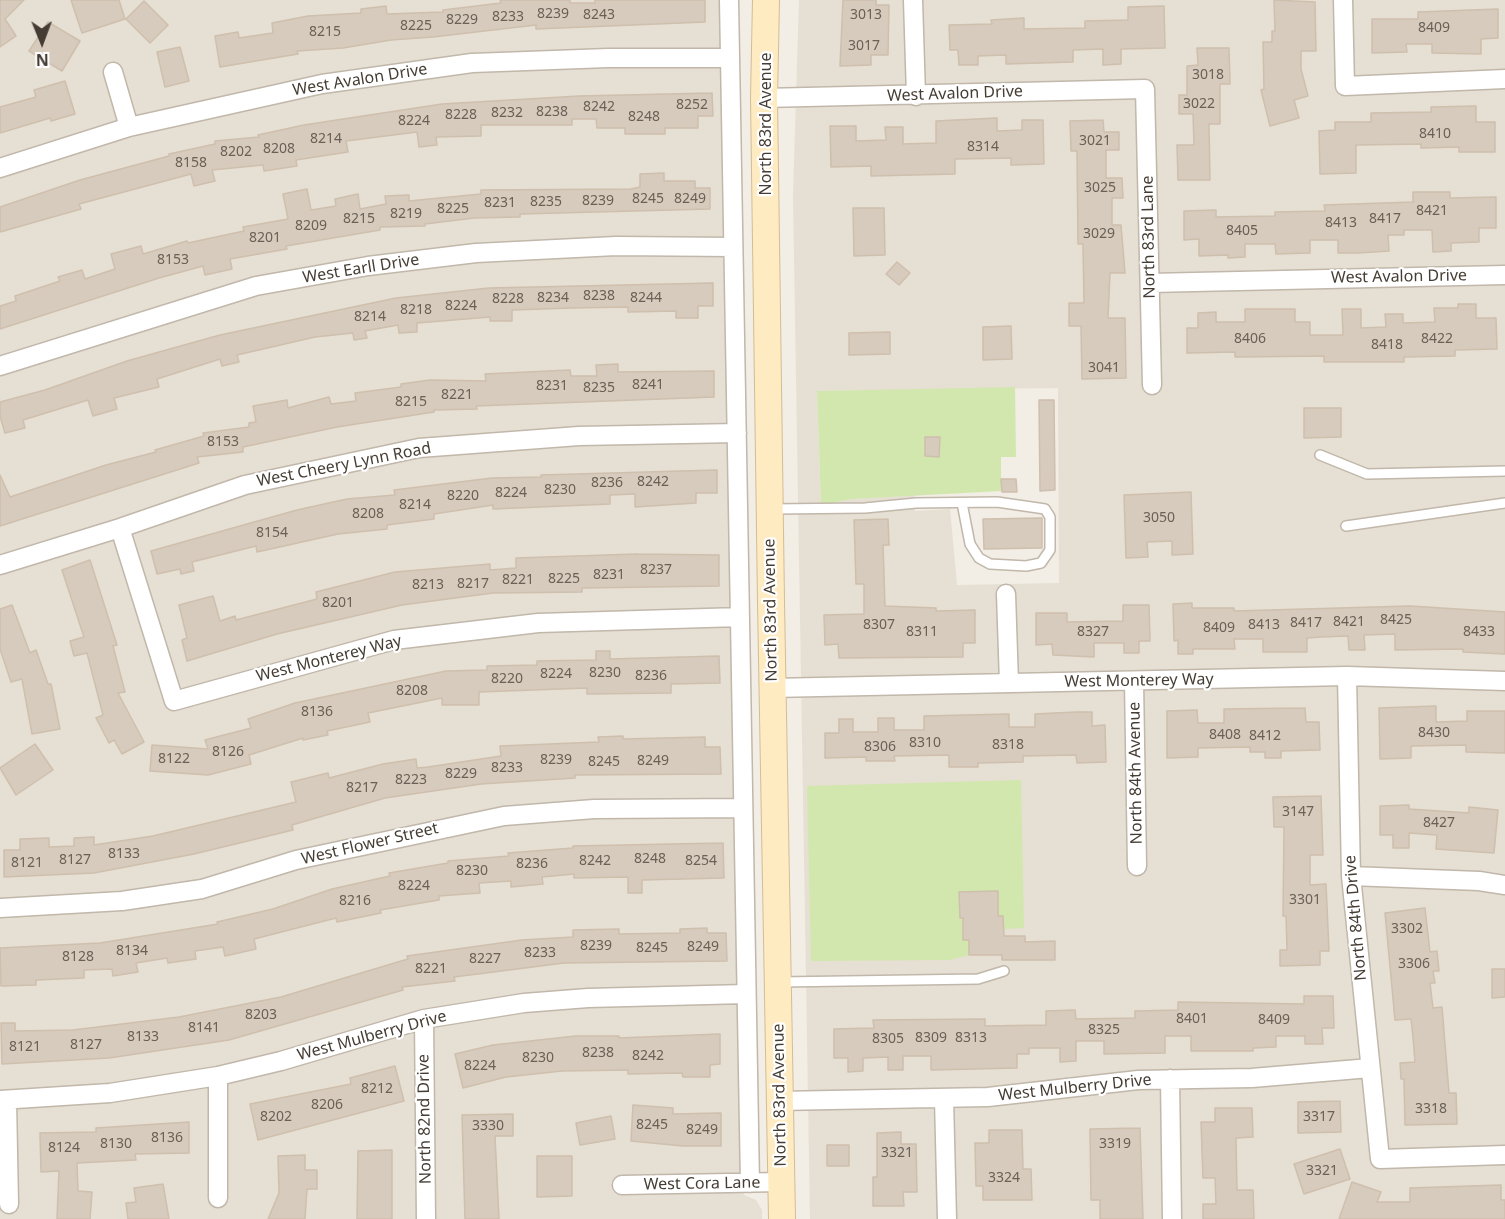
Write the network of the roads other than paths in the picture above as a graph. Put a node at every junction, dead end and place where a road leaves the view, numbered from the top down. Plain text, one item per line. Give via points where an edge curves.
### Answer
1 (729, 0) edge
2 (766, 0) edge
3 (913, 0) edge
4 (1342, 0) edge
5 (730, 58) junction
6 (113, 72) dead end
7 (1505, 79) edge
8 (1145, 88) joint
9 (916, 96) junction
10 (764, 98) junction
11 (129, 127) junction
12 (0, 168) edge
13 (733, 247) junction
14 (1505, 275) edge
15 (1150, 284) junction
16 (0, 366) edge
17 (1152, 385) dead end
18 (737, 433) junction
19 (1320, 455) dead end
20 (1505, 471) edge
21 (962, 503) junction
22 (1505, 503) edge
23 (770, 509) junction
24 (1346, 526) dead end
25 (120, 528) junction
26 (0, 565) edge
27 (1006, 594) dead end
28 (740, 617) junction
29 (1347, 676) junction
30 (1134, 681) junction
31 (1505, 681) edge
32 (1009, 683) junction
33 (772, 688) junction
34 (743, 807) junction
35 (1137, 866) dead end
36 (1351, 876) junction
37 (1505, 885) edge
38 (0, 908) edge
39 (1004, 971) dead end
40 (777, 982) junction
41 (746, 994) junction
42 (424, 1019) junction
43 (1370, 1068) junction
44 (218, 1076) junction
45 (1170, 1079) junction
46 (944, 1099) junction
47 (3, 1100) edge
48 (779, 1101) junction
49 (1505, 1155) edge
50 (781, 1182) junction
51 (750, 1183) junction
52 (622, 1185) dead end
53 (218, 1198) dead end
54 (9, 1204) dead end
55 (426, 1219) edge
56 (782, 1219) edge
57 (947, 1219) edge
58 (1172, 1219) edge

1 - 5 street, North 83rd Avenue
2 - 10 main road, North 83rd Avenue
3 - 9 street
4 - 7 street via 1345,86
5 - 11 street, West Avalon Drive via 472,63 322,84
5 - 13 street, North 83rd Avenue
6 - 11 street
8 - 9 street, West Avalon Drive
8 - 15 street, North 83rd Lane
9 - 10 street, West Avalon Drive
10 - 23 main road, North 83rd Avenue
11 - 12 street, West Avalon Drive
13 - 16 street, West Earll Drive via 616,246 476,253 368,266 256,286
13 - 18 street, North 83rd Avenue
14 - 15 street, West Avalon Drive
15 - 17 street, North 83rd Lane
18 - 25 street, West Cheery Lynn Road via 579,436 419,448 245,485
18 - 28 street, North 83rd Avenue
19 - 20 lane via 1367,474
21 - 21 lane via 997,502 1045,509 1050,517 1050,550 1041,563 990,564 970,544
21 - 23 lane
22 - 24 lane
23 - 33 main road, North 83rd Avenue
25 - 26 street, West Cheery Lynn Road
25 - 28 street, West Monterey Way via 174,701 394,640 538,623
27 - 32 street
28 - 34 street, North 83rd Avenue
29 - 30 street, West Monterey Way
29 - 31 street, West Monterey Way
29 - 36 street, North 84th Drive
30 - 32 street, West Monterey Way
30 - 35 street, North 84th Avenue
32 - 33 street, West Monterey Way
33 - 40 main road, North 83rd Avenue
34 - 38 street, West Flower Street via 594,809 504,816 307,857 202,890 122,901
34 - 41 street, North 83rd Avenue
36 - 37 street
36 - 43 street, North 84th Drive
39 - 40 lane via 978,979
40 - 48 main road, North 83rd Avenue
41 - 42 street, West Mulberry Drive via 557,1000
41 - 51 street, North 83rd Avenue
42 - 44 street, West Mulberry Drive via 281,1062
42 - 55 street, North 82nd Drive
43 - 45 street, West Mulberry Drive via 1263,1077
43 - 49 street, North 84th Drive via 1380,1159
44 - 47 street, West Mulberry Drive via 110,1093
44 - 53 street
45 - 46 street, West Mulberry Drive
45 - 58 street
46 - 48 street, West Mulberry Drive
46 - 57 street
47 - 54 street
48 - 50 main road, North 83rd Avenue
50 - 51 street, West Cora Lane
50 - 56 main road, North 83rd Avenue
51 - 52 street, West Cora Lane

